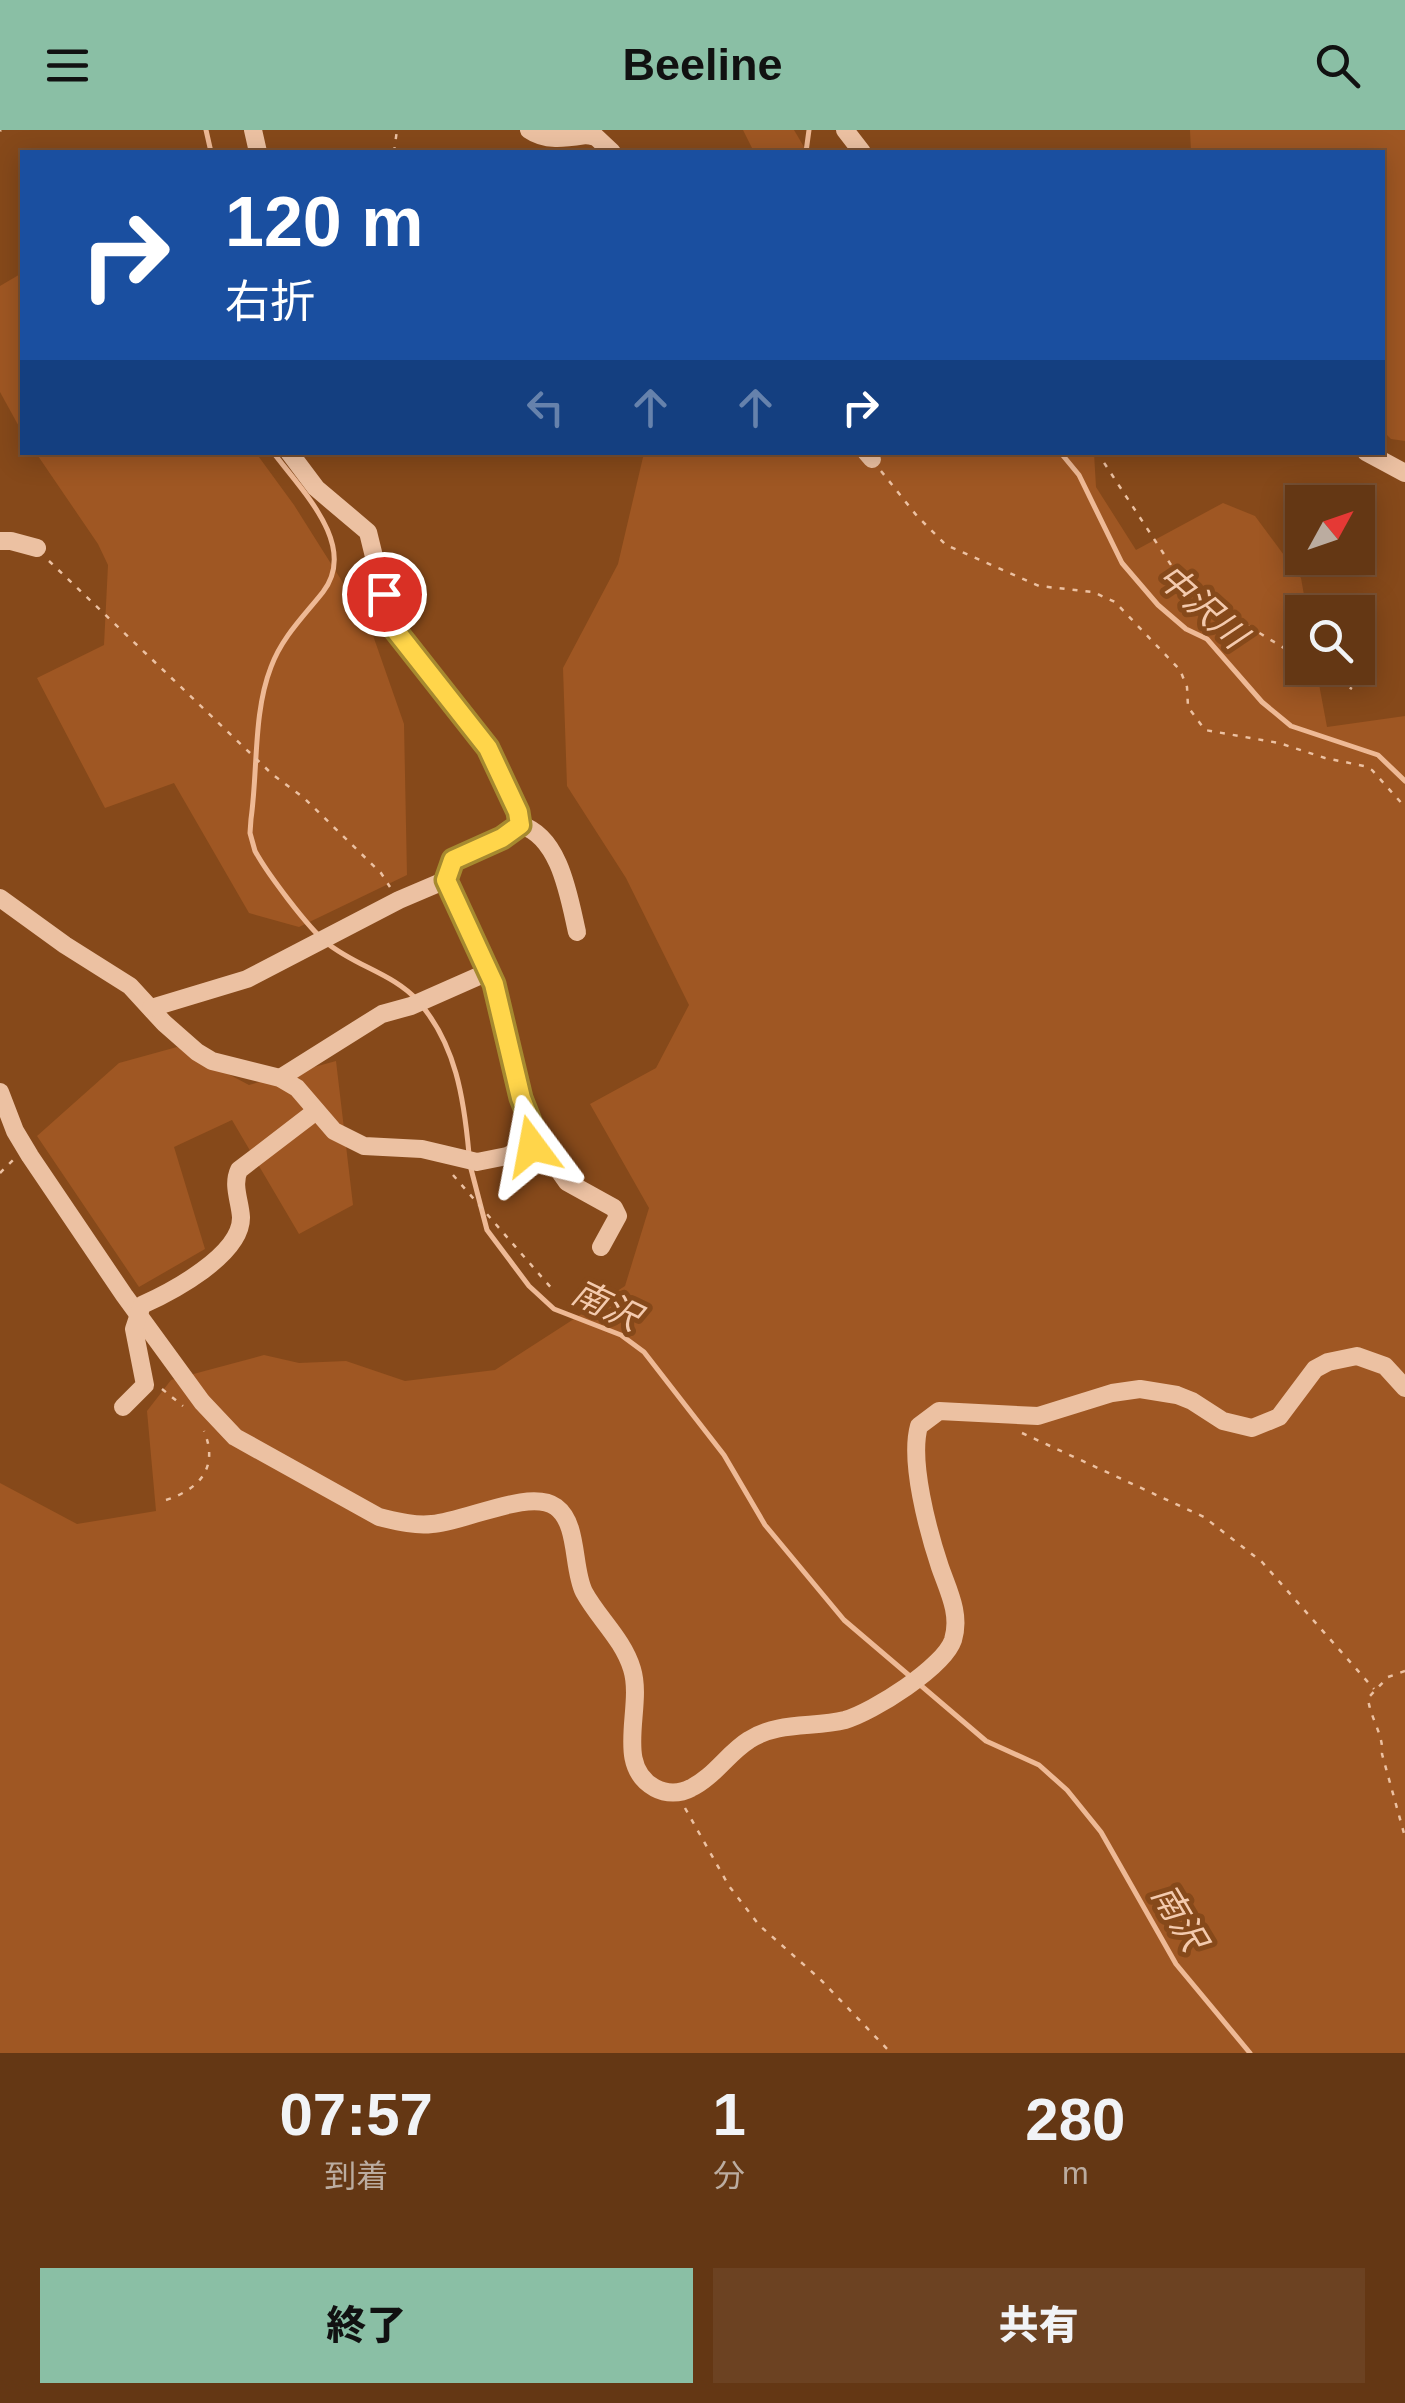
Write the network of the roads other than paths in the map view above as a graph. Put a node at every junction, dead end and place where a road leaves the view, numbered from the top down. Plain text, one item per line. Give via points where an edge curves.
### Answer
1 (529, 130) edge
2 (586, 133) edge
3 (610, 150) edge
4 (291, 455) edge
5 (1371, 455) edge
6 (1405, 474) edge
7 (0, 541) edge
8 (37, 548) road end
9 (520, 825) junction
10 (446, 880) junction
11 (0, 898) edge
12 (577, 932) dead end
13 (488, 972) junction
14 (151, 1008) junction
15 (280, 1078) junction
16 (0, 1092) edge
17 (316, 1111) junction
18 (538, 1141) junction
19 (602, 1247) dead end
20 (137, 1314) junction
21 (1405, 1388) edge
22 (123, 1407) dead end

1 - 2 street via 539,137
2 - 3 street
4 - 9 street via 316,488 368,532 392,626 488,748
5 - 6 street
7 - 8 street
9 - 10 street via 453,860
9 - 12 street via 549,846
10 - 13 street
10 - 14 street via 247,980
11 - 14 street via 130,986
13 - 15 street via 382,1014
13 - 18 street
14 - 15 street via 212,1061
15 - 17 street
16 - 20 street via 30,1156
17 - 18 street via 334,1131 364,1146 486,1162
17 - 20 street via 239,1170 241,1219 231,1243
18 - 19 street via 567,1182 614,1208 618,1216
20 - 21 street via 234,1437 380,1517 430,1525 532,1499 554,1506 564,1515 578,1579 632,1670 633,1764 645,1782 676,1792 706,1778 752,1737 859,1714 926,1671 952,1644 956,1616 914,1460 918,1426 938,1411 1038,1416 1112,1393 1158,1390 1192,1401 1223,1422 1252,1428 1279,1418 1316,1370 1356,1356 1385,1366
20 - 22 street via 145,1385

